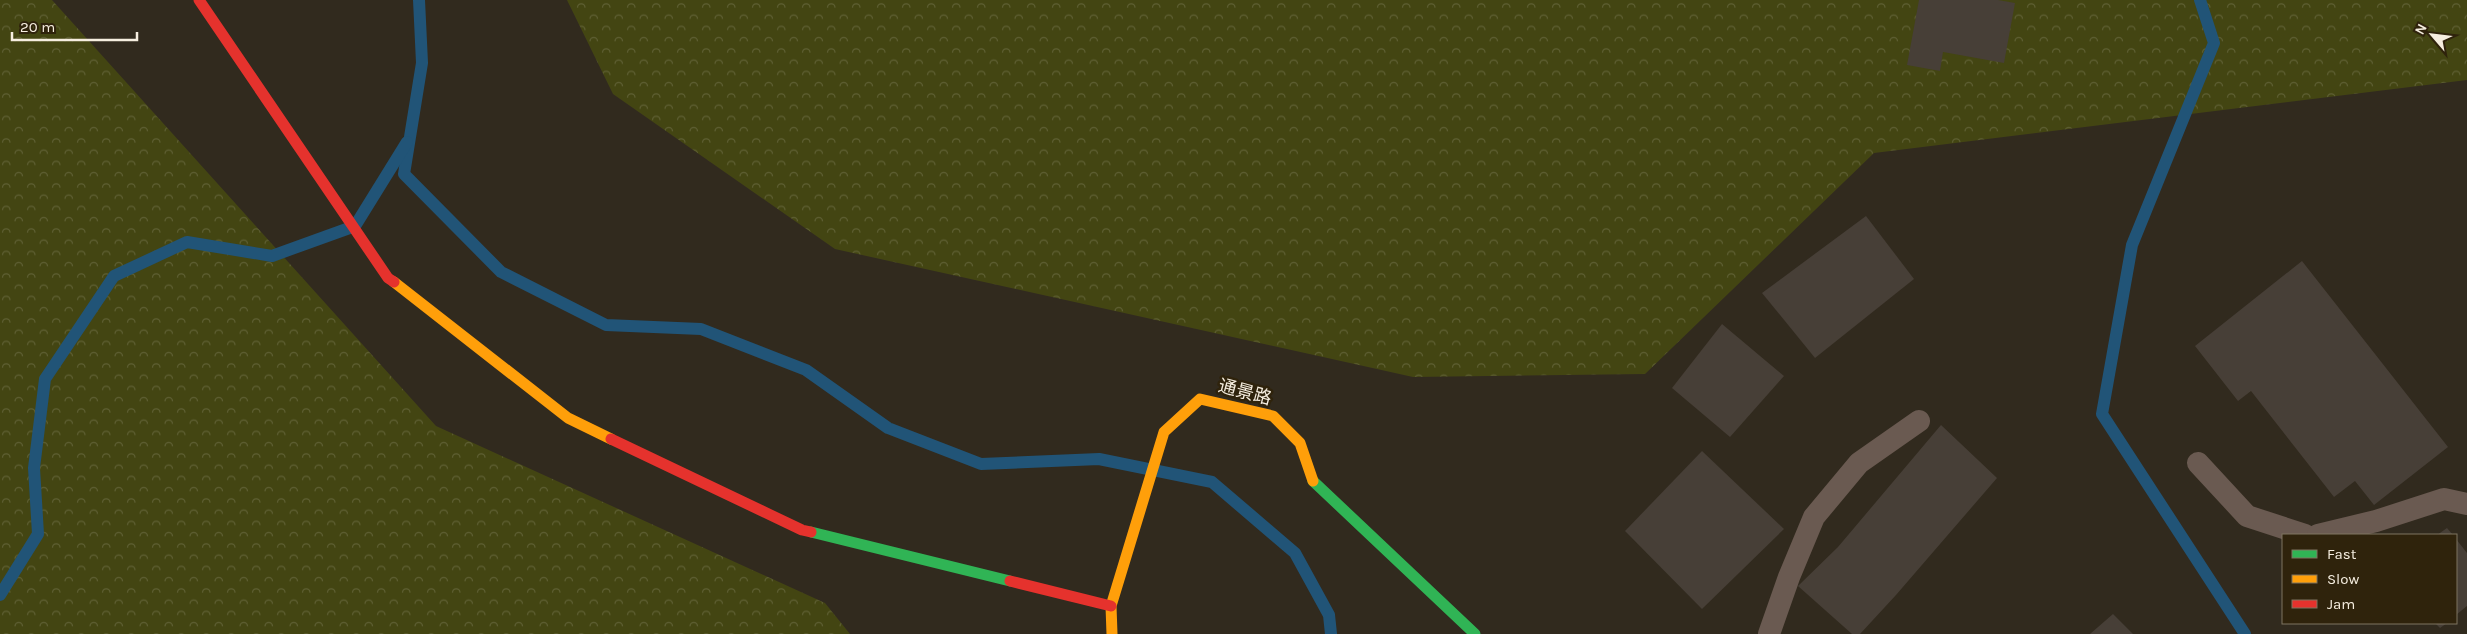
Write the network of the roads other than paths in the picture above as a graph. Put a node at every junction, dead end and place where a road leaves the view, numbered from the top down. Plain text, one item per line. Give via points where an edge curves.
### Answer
1 (199, 0) edge
2 (1920, 420) dead end
3 (2198, 463) dead end
4 (2467, 504) edge
5 (2302, 534) edge
6 (2322, 534) edge
7 (1111, 606) junction
8 (1112, 634) edge
9 (1475, 634) edge
10 (1770, 634) edge

1 - 7 street via 388,278 568,418 802,530
2 - 10 lane via 1859,463 1814,517
3 - 5 lane via 2247,516
4 - 6 lane via 2444,499
7 - 8 street, 通景路
7 - 9 street, 通景路 via 1164,432 1200,398 1273,416 1300,443 1312,481

